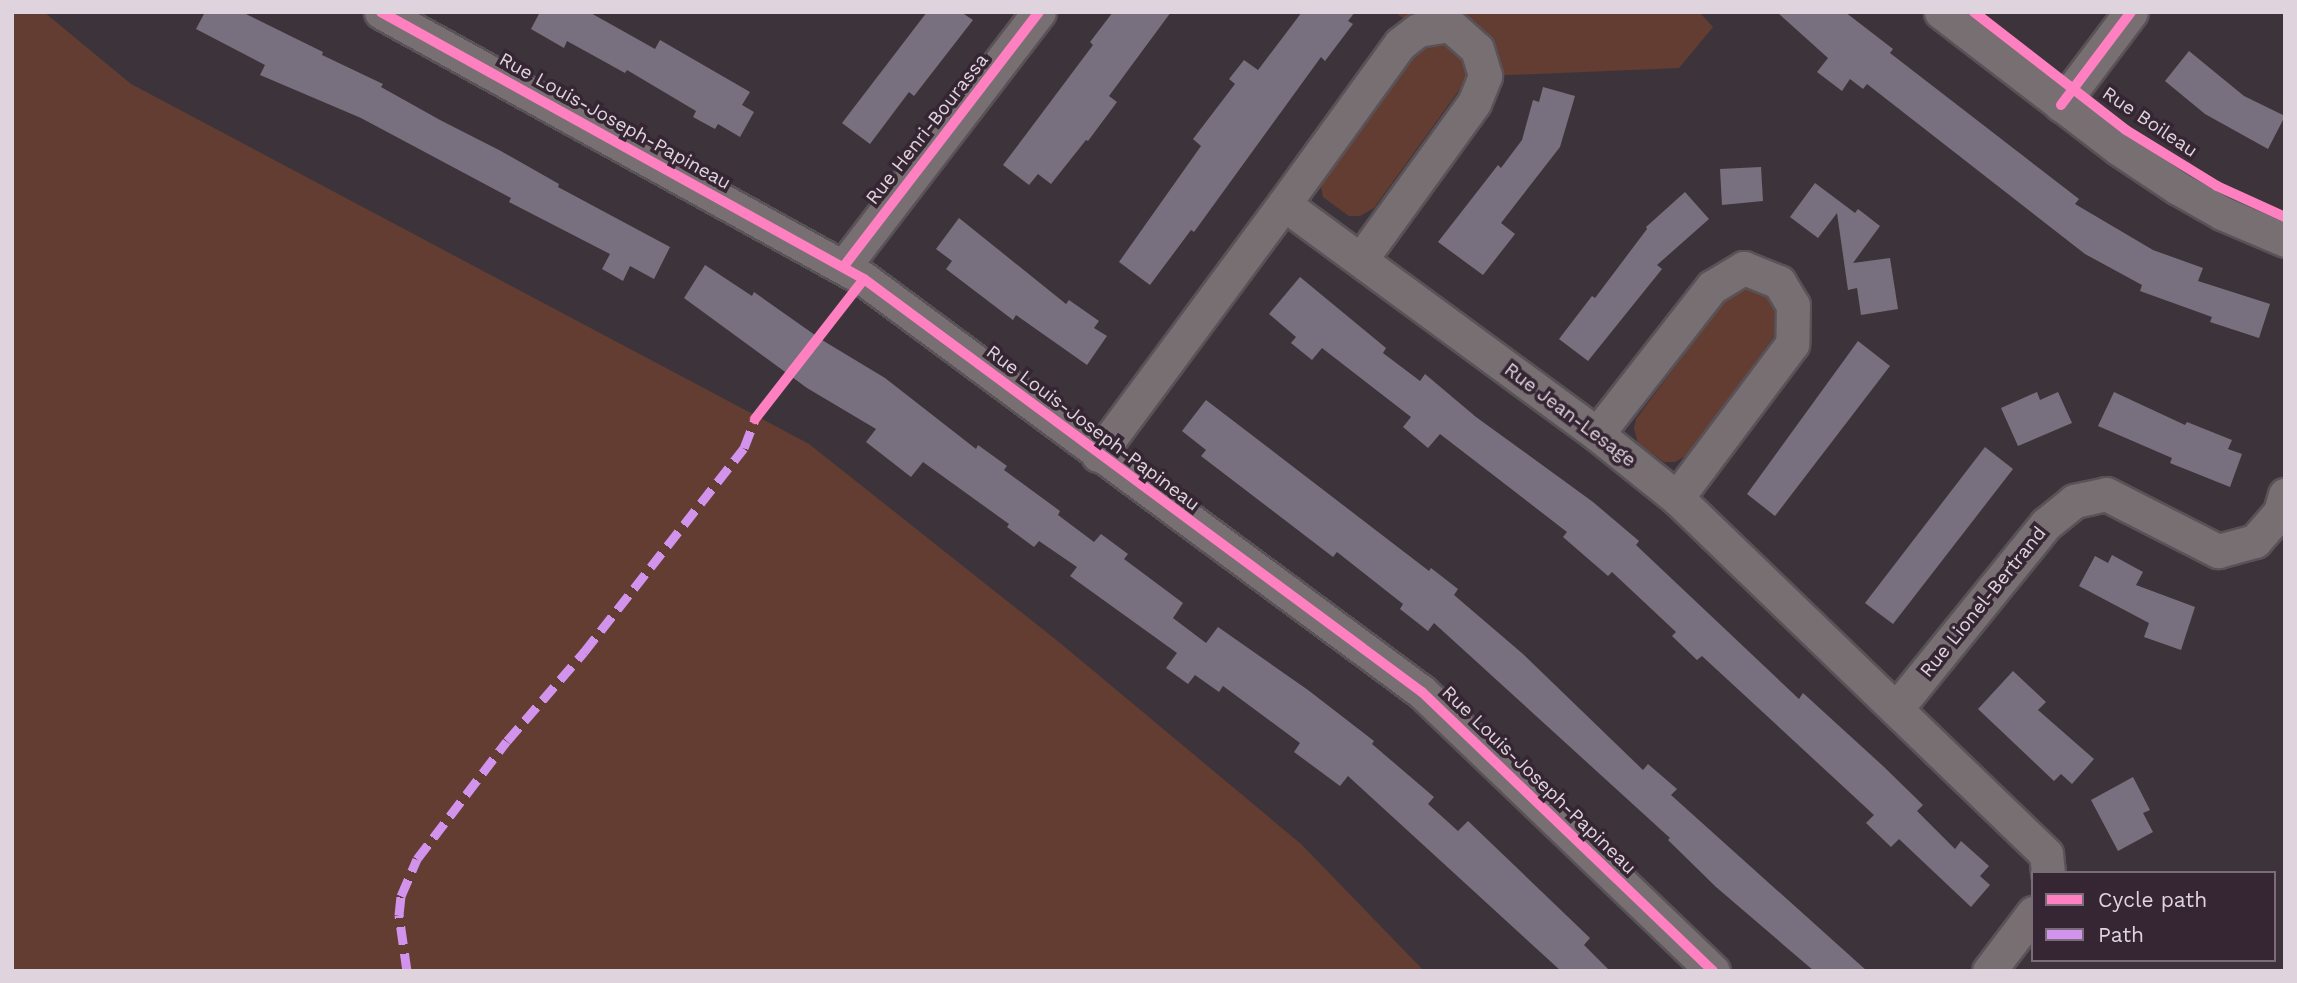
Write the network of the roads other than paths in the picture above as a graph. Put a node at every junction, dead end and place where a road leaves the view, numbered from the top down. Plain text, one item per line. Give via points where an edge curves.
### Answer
1 (381, 12) edge
2 (1039, 12) edge
3 (1941, 12) edge
4 (2131, 12) edge
5 (2061, 105) junction
6 (1284, 204) junction
7 (2285, 240) edge
8 (1361, 260) junction
9 (844, 266) junction
10 (1597, 434) junction
11 (1098, 455) junction
12 (2285, 495) edge
13 (1677, 498) junction
14 (1896, 709) junction
15 (2048, 871) edge
16 (2031, 916) edge
17 (1713, 971) edge
18 (1989, 971) edge

1 - 9 street, Rue Louis-Joseph-Papineau
2 - 9 street, Rue Henri-Bourassa
3 - 5 street, Rue Boileau
4 - 5 street
5 - 7 street, Rue Boileau via 2178,188
6 - 8 street, Rue Jean-Lesage
6 - 8 street via 1400,44 1418,30 1450,25 1477,49 1485,76 1474,103
6 - 11 street
8 - 10 street, Rue Jean-Lesage
9 - 11 street, Rue Louis-Joseph-Papineau
10 - 13 street, Rue Jean-Lesage
10 - 13 street via 1712,287 1744,268 1779,282 1793,305 1792,344
11 - 17 street, Rue Louis-Joseph-Papineau via 1422,692
12 - 14 street, Rue Lionel-Bertrand via 2280,512 2255,541 2218,551 2106,494 2074,501 2046,524
13 - 14 street, Rue Jean-Lesage
14 - 15 street, Rue Jean-Lesage via 2046,854
16 - 18 street

